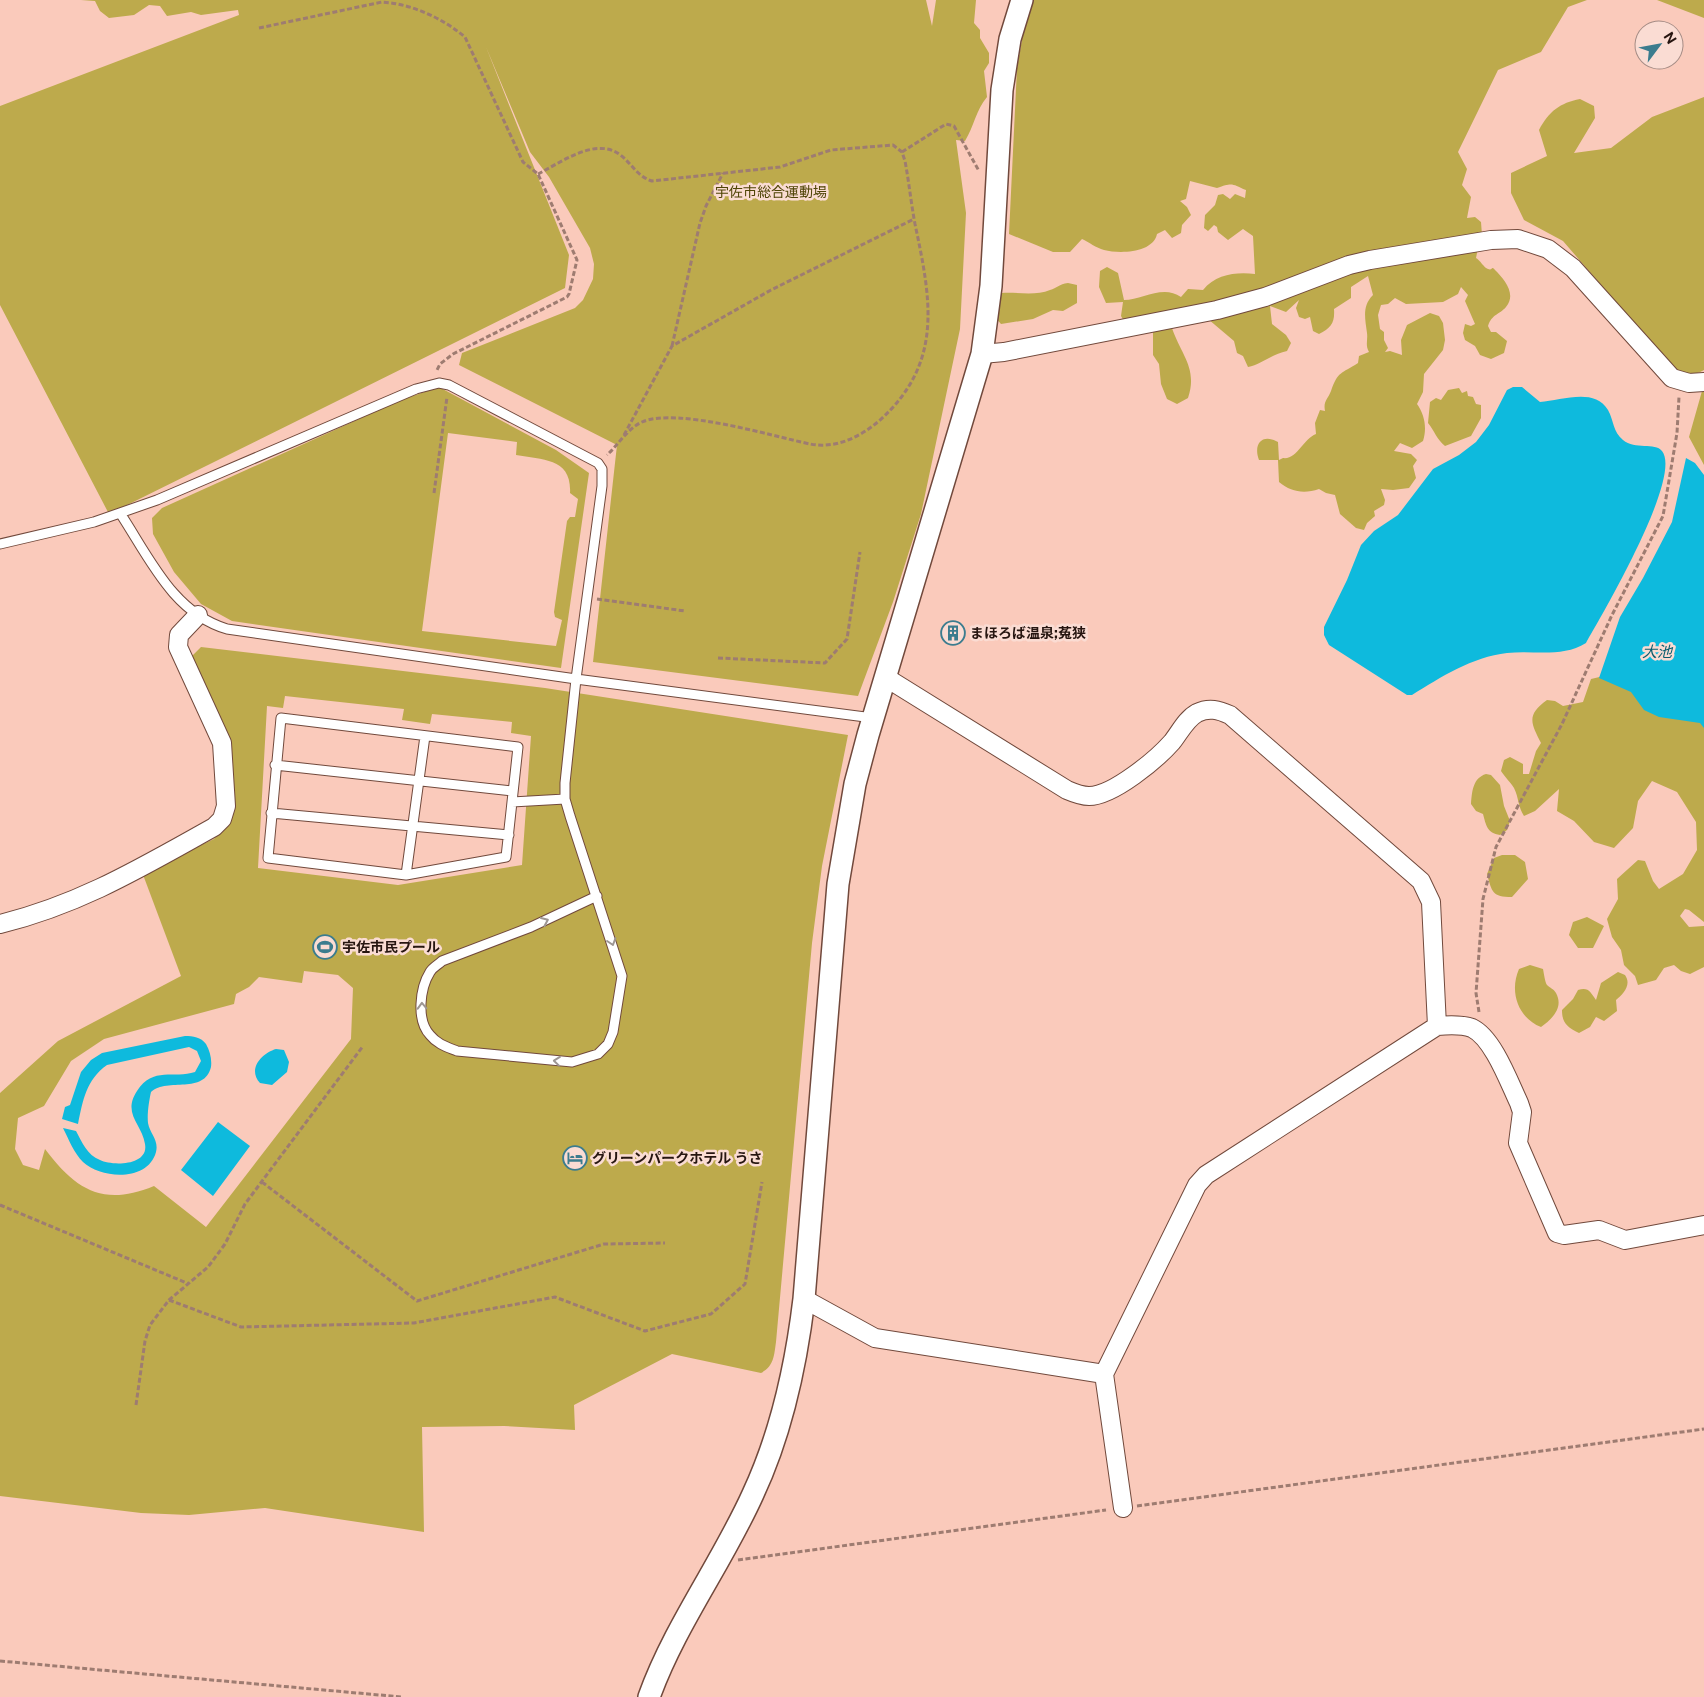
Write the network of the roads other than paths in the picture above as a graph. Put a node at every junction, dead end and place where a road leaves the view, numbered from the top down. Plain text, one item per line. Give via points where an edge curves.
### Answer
1 (1022, 0) edge
2 (982, 354) junction
3 (1704, 382) edge
4 (120, 513) junction
5 (0, 544) edge
6 (198, 615) junction
7 (885, 676) junction
8 (576, 680) junction
9 (873, 718) junction
10 (425, 736) junction
11 (275, 765) junction
12 (419, 781) junction
13 (513, 791) junction
14 (565, 799) junction
15 (512, 802) junction
16 (271, 813) junction
17 (413, 826) junction
18 (509, 836) junction
19 (406, 875) junction
20 (597, 896) junction
21 (0, 924) edge
22 (1437, 1026) junction
23 (1704, 1225) edge
24 (804, 1299) junction
25 (1104, 1374) junction
26 (1123, 1508) road end
27 (648, 1697) edge

1 - 2 street via 1004,73 991,286
2 - 3 street via 1217,310 1370,260 1491,240 1518,239 1548,249 1573,268 1662,369 1680,381
2 - 7 street
4 - 5 lane
4 - 6 lane via 168,587
4 - 8 lane via 416,389 434,384 449,385 598,463 602,469
6 - 8 lane via 217,626 263,635
6 - 21 street via 179,635 178,647 222,743 226,806 222,820 93,893 32,916
7 - 9 street
7 - 22 street via 1067,790 1085,796 1100,794 1142,769 1159,755 1188,719 1198,713 1211,709 1230,715 1421,881 1431,902
8 - 9 lane
8 - 14 lane
9 - 24 street via 855,784 839,875
10 - 11 lane via 281,718
10 - 12 lane
10 - 13 lane via 518,747
11 - 12 lane
11 - 16 lane
12 - 13 lane
12 - 17 lane
13 - 15 lane
14 - 15 lane
14 - 20 lane
15 - 18 lane
16 - 17 lane
16 - 19 lane via 268,858
17 - 18 lane
17 - 19 lane
18 - 19 lane via 506,857
20 -> 20 lane via 622,976 613,1032 608,1044 598,1054 572,1062 457,1051 440,1044 429,1034 422,1019 421,1001 431,970 442,961 531,927
22 - 23 street via 1452,1024 1472,1028 1489,1044 1519,1103 1522,1112 1518,1143 1557,1232 1564,1235 1598,1230 1625,1240
22 - 25 street via 1206,1175 1190,1197
24 - 25 street via 875,1338
24 - 27 street via 794,1368 779,1427 753,1494 670,1647
25 - 26 street

